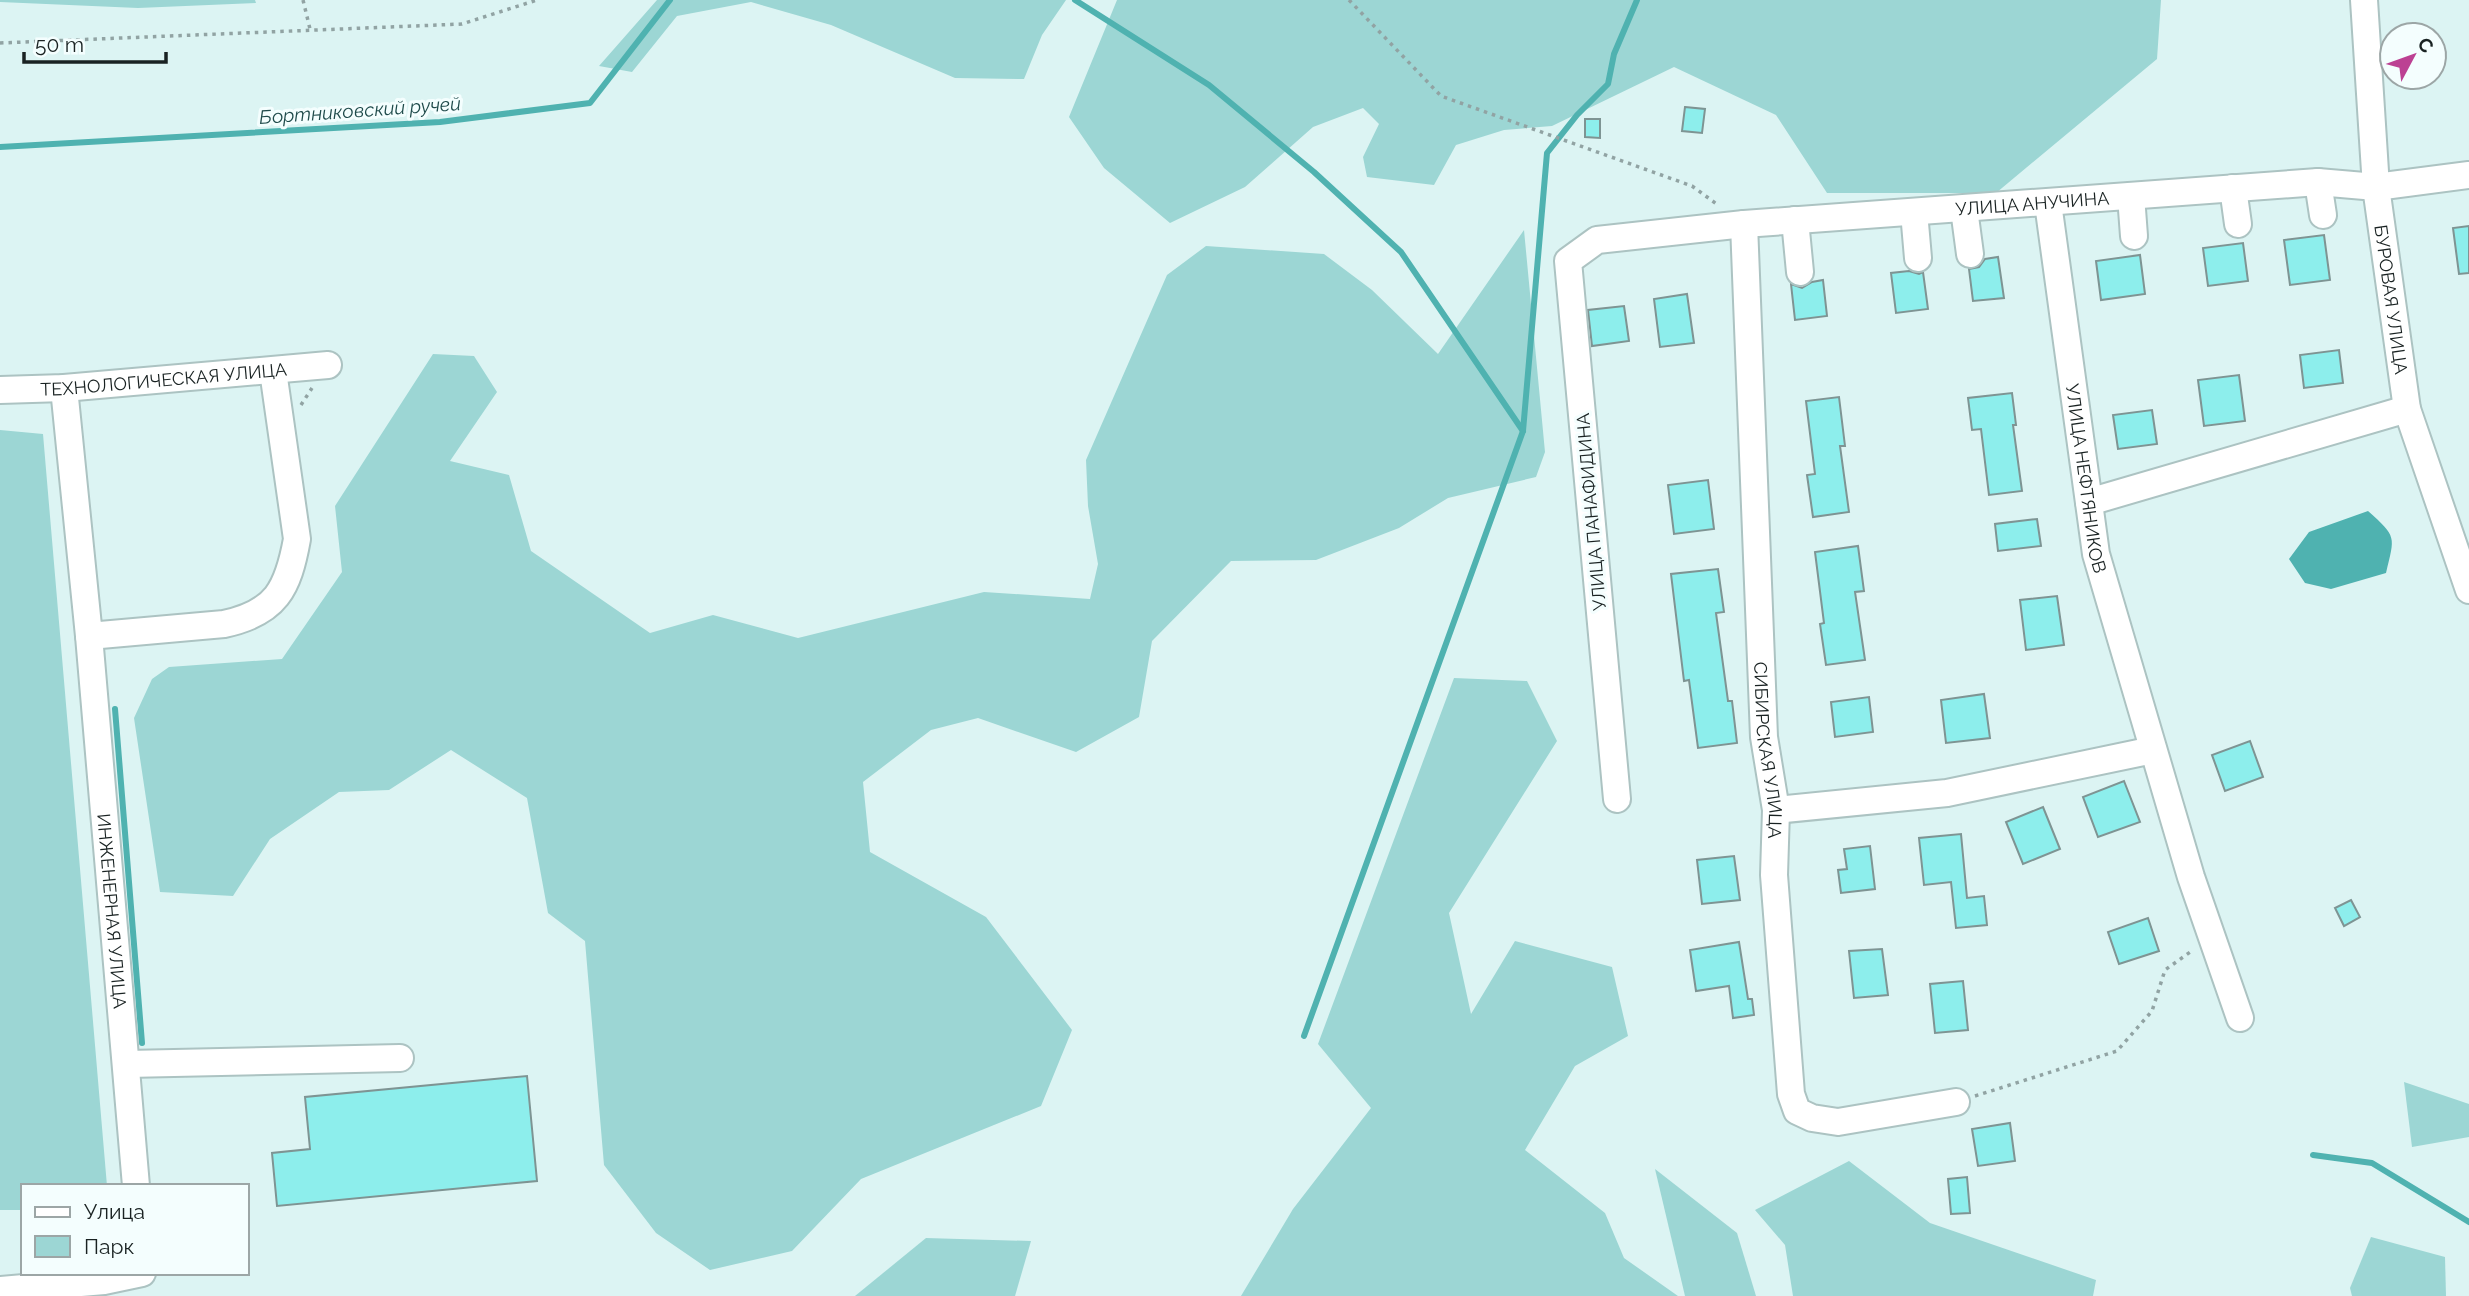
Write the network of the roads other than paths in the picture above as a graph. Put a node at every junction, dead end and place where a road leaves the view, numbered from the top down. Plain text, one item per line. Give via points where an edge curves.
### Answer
1 (2364, 0) edge
2 (2469, 175) edge
3 (2318, 182) junction
4 (2376, 187) junction
5 (2233, 188) junction
6 (2131, 196) junction
7 (2049, 203) junction
8 (1964, 209) junction
9 (1914, 212) junction
10 (2323, 215) dead end
11 (1795, 220) junction
12 (1744, 224) junction
13 (2238, 224) dead end
14 (2134, 236) dead end
15 (1597, 240) joint
16 (1970, 254) dead end
17 (1917, 258) dead end
18 (1800, 272) dead end
19 (273, 371) junction
20 (323, 374) road end
21 (64, 388) junction
22 (0, 390) edge
23 (2407, 409) junction
24 (2089, 502) junction
25 (2469, 590) edge
26 (89, 636) junction
27 (2153, 750) junction
28 (1617, 799) dead end
29 (1776, 810) junction
30 (2241, 1018) dead end
31 (400, 1058) dead end
32 (127, 1064) junction
33 (1956, 1102) road end
34 (136, 1184) edge
35 (143, 1281) edge
36 (0, 1290) edge

1 - 4 street, БУРОВАЯ УЛИЦА
2 - 4 street, УЛИЦА АНУЧИНА
3 - 4 street, УЛИЦА АНУЧИНА
3 - 5 street, УЛИЦА АНУЧИНА
3 - 10 street
4 - 23 street, БУРОВАЯ УЛИЦА
5 - 6 street, УЛИЦА АНУЧИНА
5 - 13 street
6 - 7 street, УЛИЦА АНУЧИНА
6 - 14 street
7 - 8 street, УЛИЦА АНУЧИНА
7 - 24 street, УЛИЦА НЕФТЯНИКОВ
8 - 9 street, УЛИЦА АНУЧИНА
8 - 16 street
9 - 11 street, УЛИЦА АНУЧИНА
9 - 17 street
11 - 12 street, УЛИЦА АНУЧИНА
11 - 18 street
12 - 15 street, УЛИЦА АНУЧИНА
12 - 29 street, СИБИРСКАЯ УЛИЦА via 1764,737
15 - 28 street, УЛИЦА ПАНАФИДИНА via 1568,261
19 - 20 street, ТЕХНОЛОГИЧЕСКАЯ УЛИЦА
19 - 21 street, ТЕХНОЛОГИЧЕСКАЯ УЛИЦА
19 - 26 street via 297,539 283,587 268,607 244,620
21 - 22 street, ТЕХНОЛОГИЧЕСКАЯ УЛИЦА
21 - 26 street, ИНЖЕНЕРНАЯ УЛИЦА
23 - 24 street
23 - 25 street, БУРОВАЯ УЛИЦА
24 - 27 street, УЛИЦА НЕФТЯНИКОВ via 2096,554
26 - 32 street, ИНЖЕНЕРНАЯ УЛИЦА
27 - 29 street via 1947,793
27 - 30 street, УЛИЦА НЕФТЯНИКОВ via 2191,877
29 - 33 street, СИБИРСКАЯ УЛИЦА via 1774,875 1791,1094 1797,1111 1838,1122
31 - 32 street
32 - 34 street, ИНЖЕНЕРНАЯ УЛИЦА
35 - 36 street

